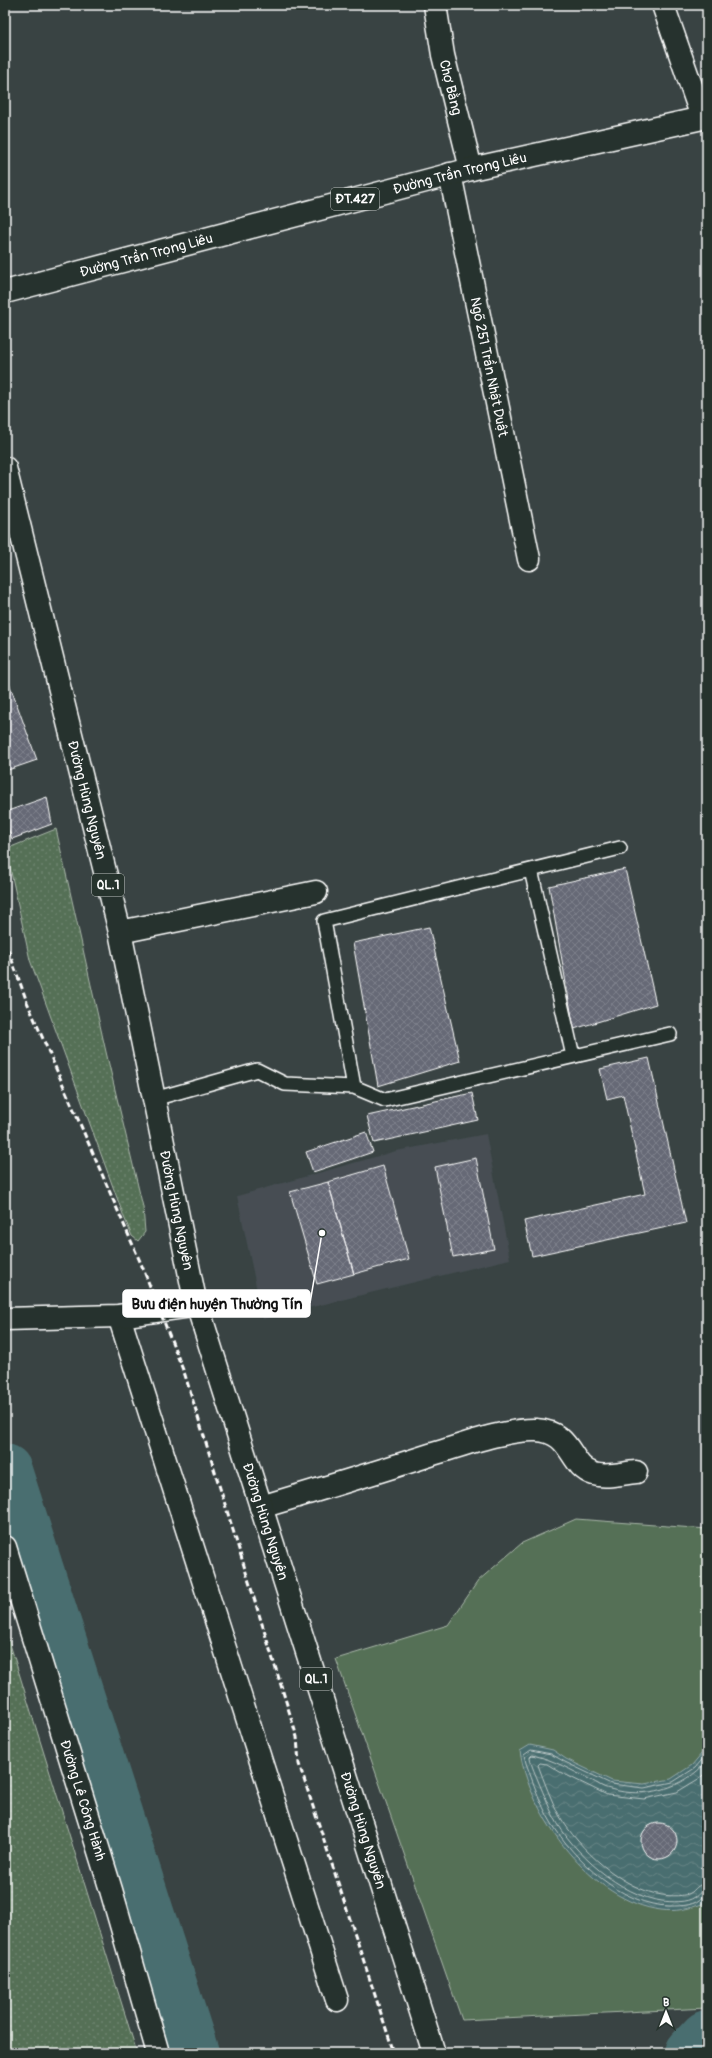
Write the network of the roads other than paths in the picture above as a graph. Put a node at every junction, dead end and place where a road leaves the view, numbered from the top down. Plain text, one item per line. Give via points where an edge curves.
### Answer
1 (435, 5) edge
2 (663, 5) edge
3 (705, 117) edge
4 (471, 169) junction
5 (450, 174) junction
6 (5, 292) edge
7 (5, 468) edge
8 (530, 559) dead end
9 (620, 848) dead end
10 (531, 870) junction
11 (316, 892) dead end
12 (120, 932) junction
13 (670, 1034) dead end
14 (573, 1056) junction
15 (354, 1087) junction
16 (154, 1099) junction
17 (198, 1305) junction
18 (119, 1316) junction
19 (5, 1319) edge
20 (636, 1472) dead end
21 (262, 1507) junction
22 (5, 1547) edge
23 (337, 2000) dead end
24 (158, 2053) edge
25 (434, 2053) edge

1 - 4 main road, Chợ Bằng via 443,55
2 - 3 main road
3 - 4 main road, Đường Trần Trọng Liêu / ĐT.427
4 - 5 main road, Đường Trần Trọng Liêu / ĐT.427
5 - 6 main road, Đường Trần Trọng Liêu / ĐT.427
5 - 8 main road, Ngõ 251 Trần Nhật Duật
7 - 12 main road, Đường Hùng Nguyên / QL.1
9 - 10 lane
10 - 14 lane
10 - 15 lane via 324,921
11 - 12 main road
12 - 16 main road, Đường Hùng Nguyên / QL.1
13 - 14 lane
14 - 15 lane via 385,1100
15 - 16 lane via 285,1084 257,1070
16 - 17 main road, Đường Hùng Nguyên / QL.1
17 - 18 main road
17 - 21 main road, Đường Hùng Nguyên / QL.1
18 - 19 main road
18 - 23 main road
20 - 21 main road via 594,1474 585,1469 556,1435 546,1431 527,1430 472,1442
21 - 25 main road, Đường Hùng Nguyên / QL.1
22 - 24 main road, Đường Lê Công Hành via 111,1890

